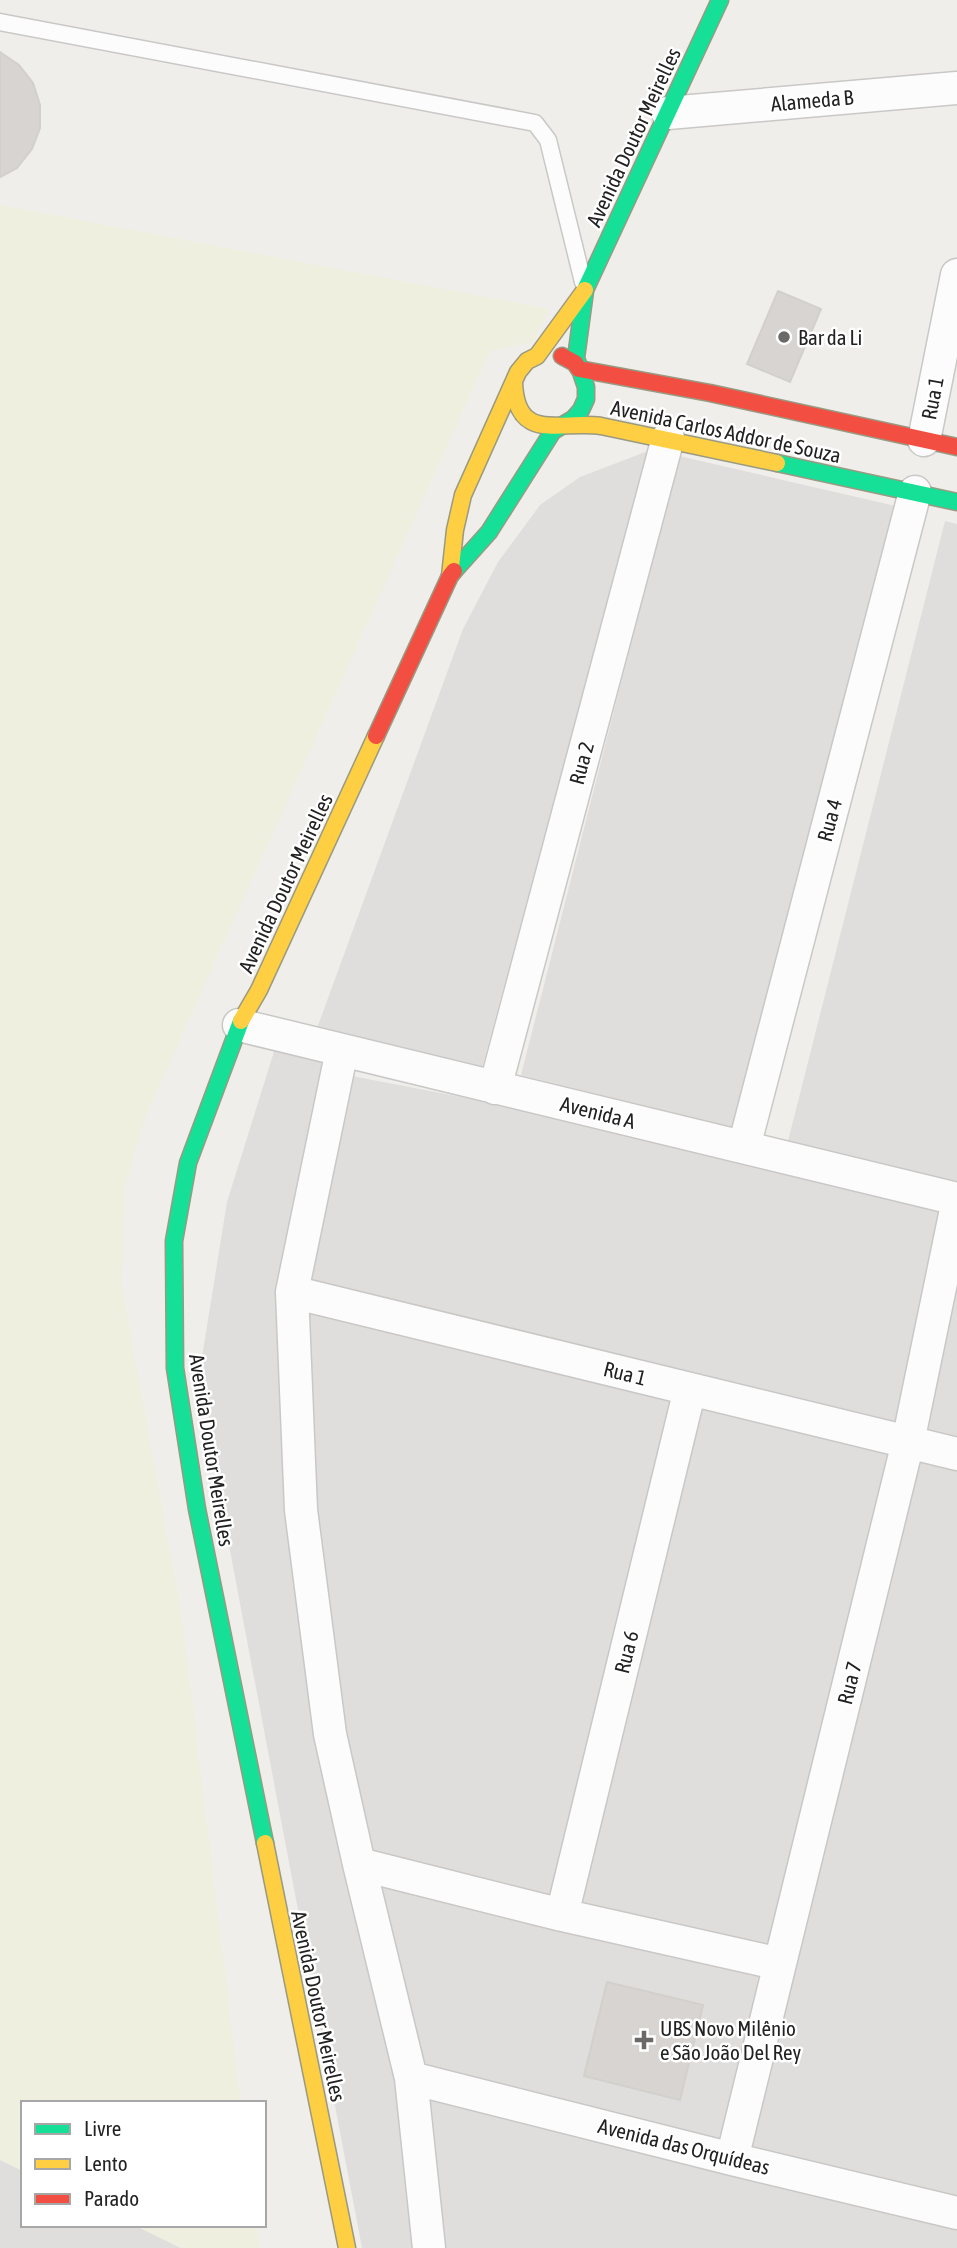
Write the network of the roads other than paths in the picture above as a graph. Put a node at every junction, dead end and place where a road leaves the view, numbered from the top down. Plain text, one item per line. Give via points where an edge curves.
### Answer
1 (720, 0) edge
2 (0, 22) edge
3 (957, 88) edge
4 (667, 113) junction
5 (957, 275) edge
6 (585, 291) junction
7 (537, 356) junction
8 (579, 369) junction
9 (514, 383) junction
10 (562, 425) junction
11 (667, 438) junction
12 (924, 440) junction
13 (957, 447) edge
14 (915, 492) junction
15 (957, 502) edge
16 (450, 576) junction
17 (239, 1025) junction
18 (342, 1050) junction
19 (495, 1088) junction
20 (744, 1147) junction
21 (957, 1199) edge
22 (957, 1205) edge
23 (292, 1292) junction
24 (690, 1389) junction
25 (908, 1442) junction
26 (957, 1454) edge
27 (359, 1864) junction
28 (562, 1915) junction
29 (780, 1964) junction
30 (411, 2078) junction
31 (732, 2159) junction
32 (957, 2213) edge
33 (347, 2248) edge
34 (429, 2248) edge

1 - 4 street, Avenida Doutor Meirelles
2 - 6 lane via 535,124 548,140
3 - 4 street, Alameda B
4 - 6 street, Avenida Doutor Meirelles
5 - 12 street, Rua 1
6 - 7 street, Avenida Doutor Meirelles
6 - 8 street, Avenida Doutor Meirelles via 576,358
7 - 8 street, Avenida Carlos Addor de Souza via 558,355
7 - 9 street, Avenida Doutor Meirelles via 522,366
8 - 10 street, Avenida Doutor Meirelles via 586,399 573,419
8 - 12 street, Avenida Carlos Addor de Souza
9 - 10 street, Avenida Carlos Addor de Souza via 517,407 530,422
9 - 16 street, Avenida Doutor Meirelles via 463,495
10 - 11 street, Avenida Carlos Addor de Souza via 608,426
10 - 16 street, Avenida Doutor Meirelles via 553,431 488,532
11 - 14 street, Avenida Carlos Addor de Souza
11 - 19 street, Rua 2
12 - 13 street, Avenida Carlos Addor de Souza
14 - 15 street, Avenida Carlos Addor de Souza
14 - 20 street, Rua 4
16 - 17 street, Avenida Doutor Meirelles
17 - 18 street, Avenida A
17 - 33 street, Avenida Doutor Meirelles via 188,1163 174,1241 175,1368 197,1509
18 - 19 street, Avenida A
18 - 23 street
19 - 20 street, Avenida A
20 - 21 street, Avenida A
22 - 25 street, Rua 7
23 - 24 street, Rua 1
23 - 27 street via 301,1510 330,1734
24 - 25 street, Rua 1
24 - 28 street, Rua 6
25 - 26 street, Rua 1
25 - 29 street, Rua 7
27 - 28 street
27 - 30 street
28 - 29 street
29 - 31 street, Rua 7
30 - 31 street, Avenida das Orquídeas
30 - 34 street
31 - 32 street, Avenida das Orquídeas

